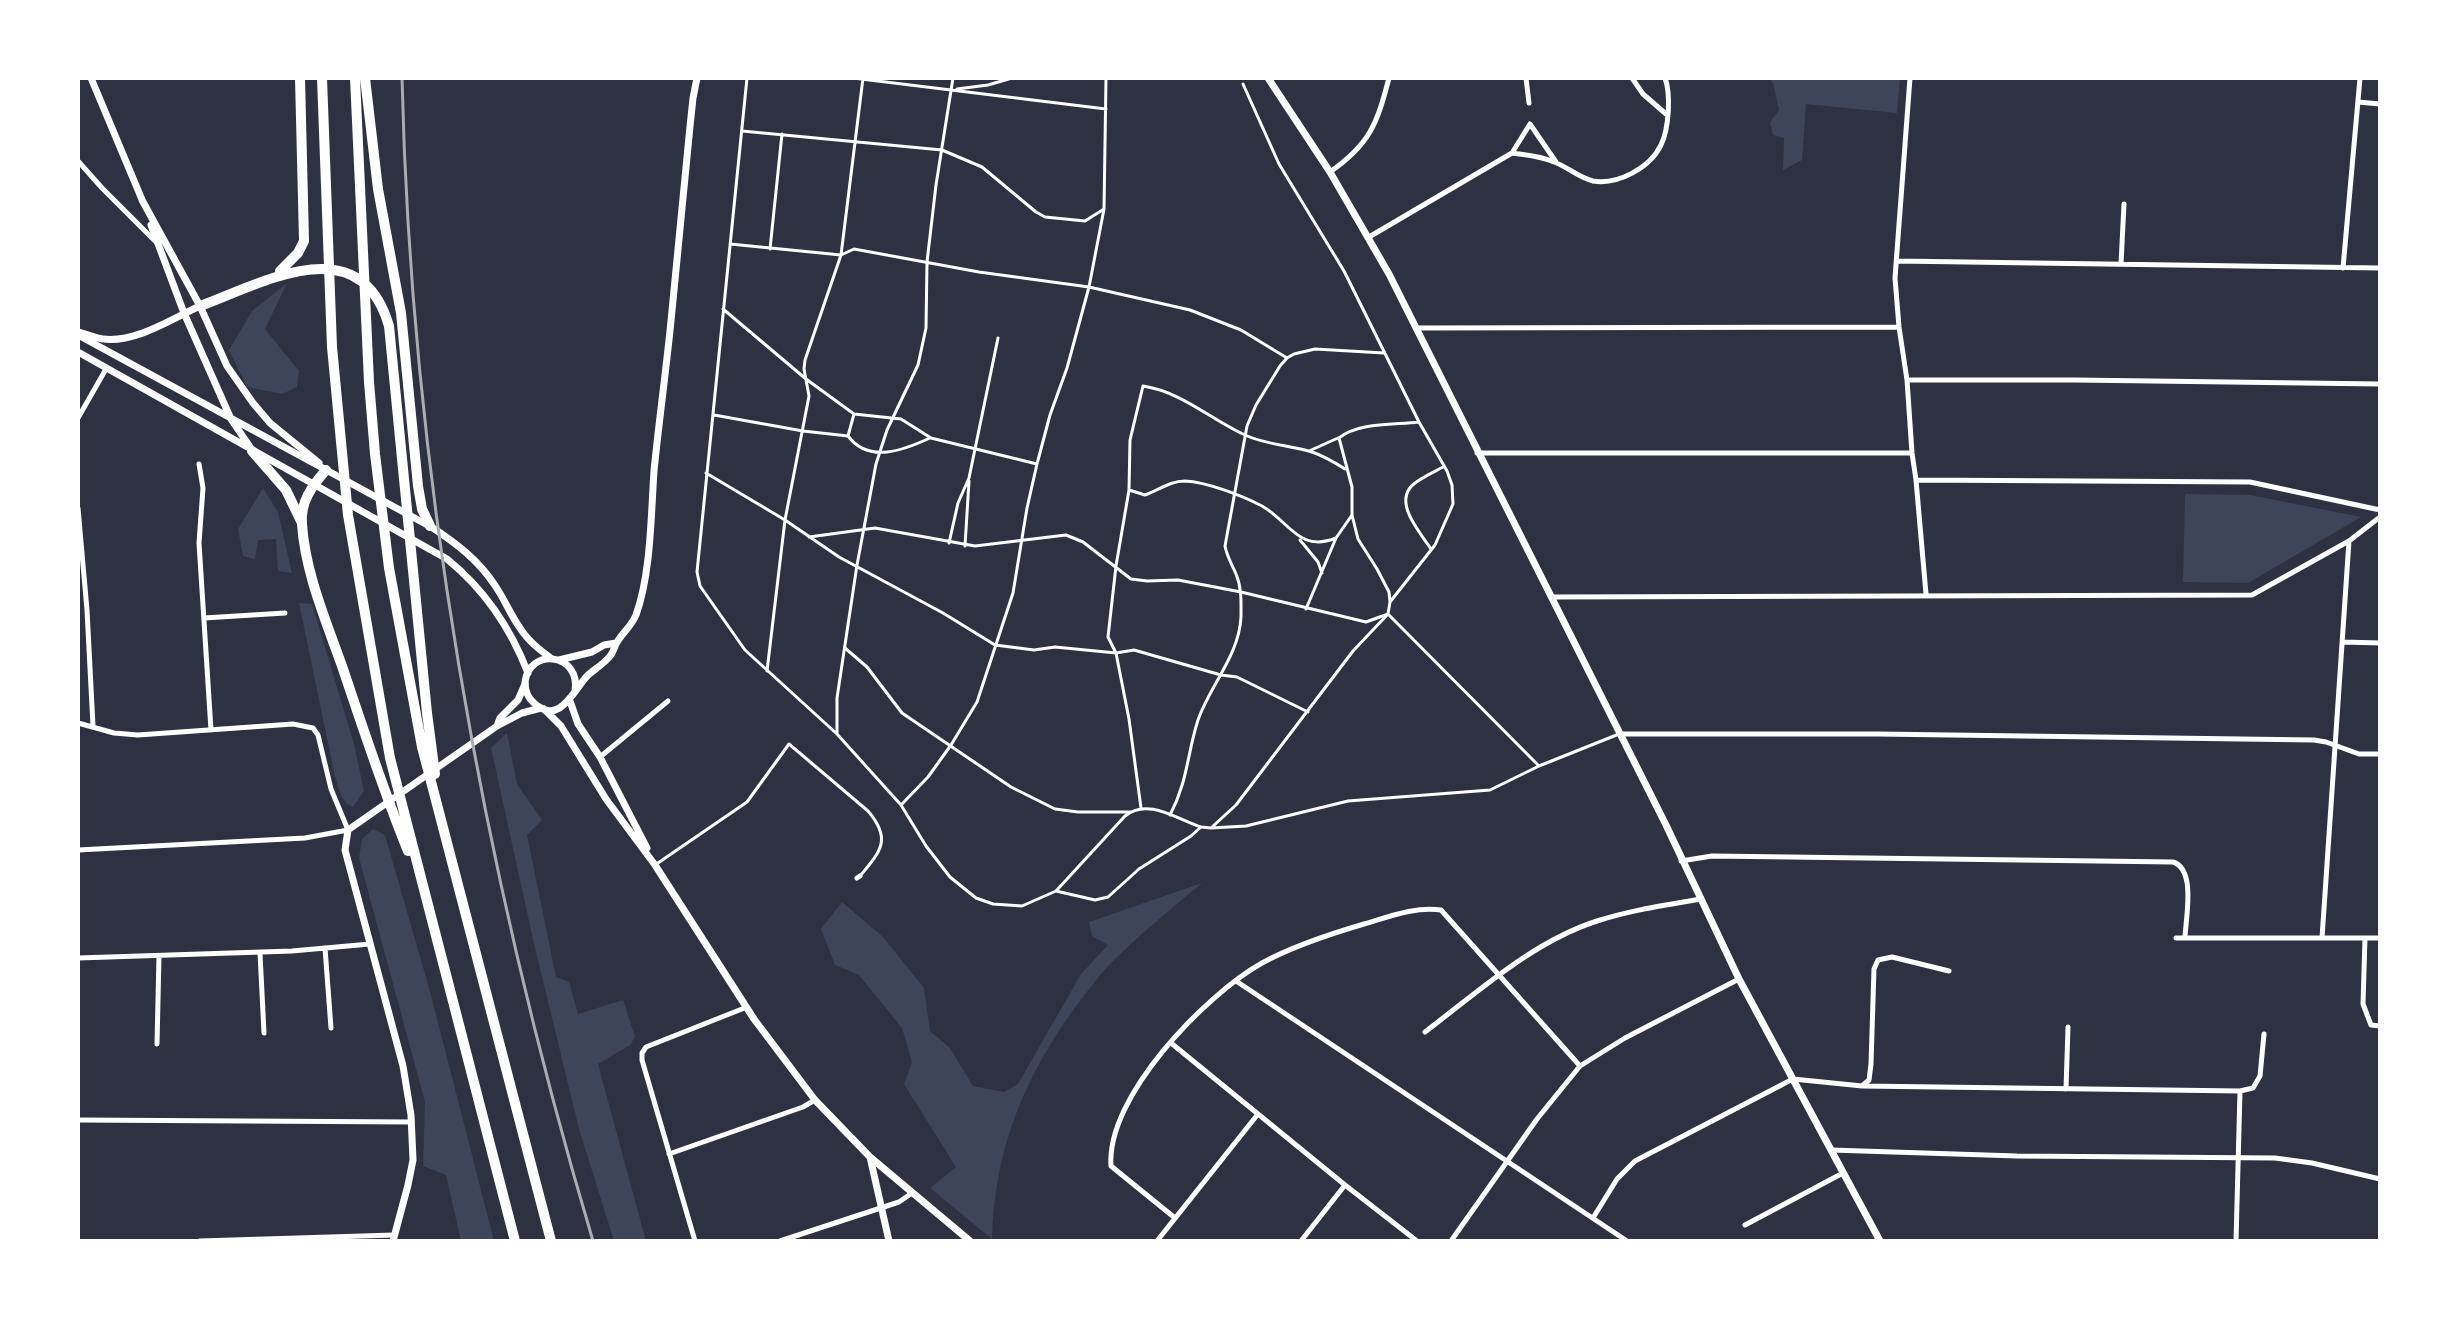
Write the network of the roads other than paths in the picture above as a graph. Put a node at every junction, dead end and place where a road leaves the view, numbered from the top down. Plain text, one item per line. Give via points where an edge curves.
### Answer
1 (91, 78) edge
2 (300, 78) edge
3 (322, 78) edge
4 (355, 78) edge
5 (365, 78) edge
6 (697, 78) edge
7 (747, 78) edge
8 (853, 78) edge
9 (863, 78) edge
10 (953, 78) edge
11 (1012, 78) edge
12 (1106, 78) edge
13 (1268, 78) edge
14 (1389, 78) edge
15 (1526, 78) edge
16 (1632, 78) edge
17 (1665, 78) edge
18 (1910, 78) edge
19 (2360, 78) edge
20 (1243, 84) dead end
21 (951, 90) junction
22 (2358, 102) junction
23 (1529, 103) dead end
24 (2380, 104) edge
25 (1106, 109) junction
26 (1667, 115) junction
27 (742, 131) junction
28 (782, 134) junction
29 (855, 141) junction
30 (942, 150) junction
31 (1512, 153) junction
32 (78, 161) edge
33 (1556, 162) junction
34 (1330, 172) junction
35 (142, 200) junction
36 (2124, 204) dead end
37 (1104, 209) junction
38 (1369, 237) junction
39 (730, 244) junction
40 (159, 245) junction
41 (770, 249) junction
42 (841, 255) junction
43 (1897, 261) junction
44 (927, 262) junction
45 (2121, 264) junction
46 (2343, 268) junction
47 (2380, 268) edge
48 (273, 277) junction
49 (1089, 287) junction
50 (200, 306) junction
51 (722, 308) junction
52 (184, 313) junction
53 (1899, 327) junction
54 (1417, 328) junction
55 (78, 333) edge
56 (998, 338) dead end
57 (78, 352) edge
58 (1384, 353) junction
59 (1287, 358) junction
60 (106, 369) junction
61 (806, 379) junction
62 (1907, 380) junction
63 (2380, 384) edge
64 (854, 414) junction
65 (714, 415) junction
66 (78, 418) edge
67 (893, 418) junction
68 (231, 419) junction
69 (1419, 422) junction
70 (803, 431) junction
71 (1245, 435) junction
72 (848, 436) junction
73 (931, 438) junction
74 (1339, 438) junction
75 (976, 449) junction
76 (252, 451) junction
77 (1309, 451) junction
78 (879, 453) junction
79 (1477, 453) junction
80 (1912, 453) junction
81 (199, 464) dead end
82 (1037, 464) junction
83 (1444, 466) junction
84 (1345, 469) junction
85 (326, 470) junction
86 (706, 473) junction
87 (969, 478) junction
88 (1916, 480) junction
89 (313, 485) junction
90 (1129, 490) junction
91 (1234, 494) junction
92 (78, 508) edge
93 (2380, 510) edge
94 (1352, 515) junction
95 (2380, 517) edge
96 (785, 520) junction
97 (302, 523) junction
98 (432, 527) junction
99 (864, 530) junction
100 (809, 537) junction
101 (1298, 537) junction
102 (1336, 538) junction
103 (1023, 540) junction
104 (2349, 541) junction
105 (949, 543) junction
106 (965, 546) junction
107 (1431, 549) junction
108 (857, 565) junction
109 (1116, 566) junction
110 (1322, 574) junction
111 (1241, 592) junction
112 (1926, 594) junction
113 (1551, 597) junction
114 (1390, 602) junction
115 (1306, 609) junction
116 (285, 613) dead end
117 (1388, 614) junction
118 (204, 618) junction
119 (2343, 642) junction
120 (616, 643) junction
121 (2380, 643) edge
122 (995, 645) junction
123 (845, 648) junction
124 (1116, 653) junction
125 (555, 659) junction
126 (767, 671) junction
127 (528, 673) junction
128 (1221, 675) junction
129 (525, 684) junction
130 (575, 691) junction
131 (570, 701) junction
132 (668, 701) dead end
133 (542, 709) junction
134 (1308, 712) junction
135 (78, 723) edge
136 (93, 726) junction
137 (497, 726) junction
138 (211, 730) junction
139 (837, 734) junction
140 (1619, 734) junction
141 (951, 745) junction
142 (2335, 746) junction
143 (2380, 754) edge
144 (600, 757) junction
145 (1539, 766) junction
146 (901, 805) junction
147 (1141, 808) junction
148 (1130, 812) junction
149 (1170, 815) junction
150 (442, 827) junction
151 (1201, 827) junction
152 (1211, 828) junction
153 (348, 830) junction
154 (78, 850) edge
155 (1681, 861) junction
156 (655, 865) junction
157 (858, 877) dead end
158 (423, 887) junction
159 (1056, 891) junction
160 (1701, 899) junction
161 (2185, 937) junction
162 (2176, 938) dead end
163 (2322, 938) junction
164 (2365, 938) junction
165 (2380, 938) edge
166 (370, 944) junction
167 (325, 948) junction
168 (260, 953) junction
169 (159, 956) junction
170 (78, 958) edge
171 (1949, 971) dead end
172 (1500, 976) junction
173 (1739, 979) junction
174 (1236, 981) junction
175 (747, 1007) junction
176 (2380, 1026) edge
177 (2068, 1027) dead end
178 (331, 1028) dead end
179 (1425, 1032) dead end
180 (264, 1033) dead end
181 (2264, 1034) dead end
182 (1171, 1043) junction
183 (157, 1044) dead end
184 (1580, 1066) junction
185 (1793, 1079) junction
186 (1862, 1086) junction
187 (2066, 1089) junction
188 (2240, 1091) junction
189 (815, 1100) junction
190 (1258, 1114) junction
191 (78, 1120) edge
192 (412, 1122) junction
193 (1831, 1150) junction
194 (669, 1154) junction
195 (870, 1157) junction
196 (2238, 1159) junction
197 (1508, 1161) junction
198 (1844, 1173) junction
199 (2380, 1179) edge
200 (1345, 1185) junction
201 (912, 1193) junction
202 (880, 1208) junction
203 (1175, 1218) junction
204 (1593, 1218) junction
205 (1745, 1225) dead end
206 (393, 1238) edge
207 (969, 1240) edge
208 (200, 1241) edge
209 (515, 1241) edge
210 (551, 1241) edge
211 (695, 1241) edge
212 (780, 1241) edge
213 (889, 1241) edge
214 (1157, 1241) edge
215 (1301, 1241) edge
216 (1417, 1241) edge
217 (1451, 1241) edge
218 (1627, 1241) edge
219 (1880, 1241) edge
220 (2236, 1241) edge

1 - 35 main road
2 - 48 highway via 304,241
3 - 158 highway via 332,347 348,515 390,758
4 - 150 highway via 375,454 408,681
5 - 98 highway via 401,313 418,486
6 - 120 main road via 644,580 631,627
7 - 27 lane
8 - 9 lane
9 - 21 lane
9 - 29 lane
10 - 21 lane
11 - 21 lane
12 - 25 lane
13 - 34 main road
14 - 34 street via 1371,131 1360,148
15 - 23 street
16 - 26 street
17 - 26 street
18 - 43 street
19 - 22 street
20 - 58 lane via 1279,164 1344,271
21 - 25 lane
21 - 30 lane
22 - 24 street
22 - 46 street
25 - 37 lane
26 - 33 street via 1661,145 1648,162 1619,179 1592,181
27 - 28 lane
27 - 39 lane
28 - 29 lane
28 - 41 lane
29 - 30 lane
29 - 42 lane
30 - 37 lane via 982,167 1045,217 1085,221
30 - 44 lane
31 - 33 street
31 - 33 street via 1530,124
31 - 38 street
32 - 40 street
34 - 38 main road
35 - 40 main road
35 - 50 main road
36 - 45 street
37 - 49 lane
38 - 54 main road
39 - 41 lane
39 - 51 lane
40 - 52 main road
41 - 42 lane
42 - 44 lane via 854,249
42 - 61 lane via 805,360
43 - 45 street
43 - 53 street
44 - 49 lane
44 - 67 lane via 922,351
45 - 46 street
46 - 47 street
48 - 50 highway
48 - 150 highway via 304,268 348,274 368,288 389,326
49 - 59 lane via 1190,310 1241,330
49 - 82 lane
50 - 52 main road
50 - 85 main road via 227,366 253,403
51 - 61 lane
51 - 65 lane
52 - 55 main road via 126,337
52 - 68 main road
53 - 54 street
53 - 62 street
54 - 79 main road
55 - 68 main road
56 - 75 lane
57 - 60 main road
58 - 59 lane via 1315,349
58 - 69 lane
59 - 71 lane via 1256,405
60 - 66 street
60 - 76 main road
61 - 64 lane
61 - 70 lane
62 - 63 street
62 - 80 street
64 - 67 lane
64 - 72 lane
65 - 70 lane
65 - 86 lane
67 - 73 lane
67 - 78 lane
68 - 76 main road
68 - 85 main road
69 - 74 lane via 1359,427
69 - 83 lane
70 - 72 lane
70 - 96 lane
71 - 77 lane
71 - 90 lane via 1164,389 1143,386 1130,440
71 - 91 lane
72 - 78 lane
73 - 75 lane
73 - 78 lane
74 - 77 lane
74 - 84 lane
75 - 82 lane
75 - 87 lane
76 - 89 main road
76 - 97 highway via 286,490
77 - 84 lane
78 - 99 lane
79 - 80 street
79 - 113 main road
80 - 88 street
81 - 118 street
82 - 103 lane
83 - 107 lane via 1453,504
83 - 107 lane via 1415,483 1406,497 1406,509
84 - 94 lane via 1352,487
85 - 89 highway
85 - 98 main road
86 - 96 lane
86 - 126 lane via 700,586 745,650
87 - 105 lane
87 - 106 lane
88 - 93 street via 2250,482
88 - 112 street
89 - 97 highway
89 - 127 main road via 431,549 466,575 500,618
90 - 91 lane via 1145,495 1170,482 1188,481
90 - 109 lane
91 - 101 lane via 1264,507
91 - 111 lane via 1225,546
92 - 136 street
94 - 102 lane
94 - 114 lane via 1358,539
95 - 104 street
96 - 100 lane
96 - 126 lane
97 - 158 highway via 325,620 383,790
98 - 125 main road via 463,549 494,583 520,629
99 - 100 lane
99 - 105 lane
99 - 108 lane
100 - 108 lane
101 - 102 lane via 1310,542
101 - 110 lane
102 - 110 lane
103 - 106 lane
103 - 109 lane via 1066,535
103 - 122 lane
104 - 112 street via 2252,595
104 - 119 street
105 - 106 lane
107 - 114 lane
108 - 122 lane
108 - 123 lane
109 - 111 lane via 1131,579 1178,580
109 - 124 lane via 1108,637
110 - 115 lane
111 - 115 lane
111 - 128 lane via 1239,630
112 - 113 street
113 - 140 main road
114 - 117 lane
115 - 117 lane via 1366,622
116 - 118 street
117 - 134 lane
117 - 145 lane
118 - 138 street
119 - 121 street
119 - 142 street
120 - 125 main road
120 - 130 main road
122 - 124 lane
122 - 141 lane via 977,702
123 - 139 lane
123 - 141 lane via 867,667 902,713
124 - 128 lane via 1134,650
124 - 147 lane
125 - 127 main road via 538,662
125 - 130 main road via 573,672
126 - 139 lane
127 - 129 main road
128 - 134 lane via 1237,677
128 - 149 lane via 1197,723 1184,786
129 - 133 main road via 528,696
129 - 137 main road
130 - 131 main road
131 - 133 main road via 558,709
131 - 144 main road
132 - 144 street
133 - 137 main road
133 - 156 main road via 561,726
134 - 152 lane via 1236,805
135 - 136 street
136 - 138 street via 138,735
137 - 153 main road
138 - 153 street via 293,724 313,728
139 - 146 lane
140 - 142 street via 2314,740
140 - 145 lane
140 - 155 main road
141 - 146 lane
141 - 148 lane via 1047,806
142 - 143 street
142 - 163 street
144 - 156 main road
145 - 152 lane via 1490,790 1348,801 1246,826
146 - 159 lane via 950,877 976,898 1022,906
147 - 148 lane
147 - 149 lane
148 - 159 lane
149 - 151 lane
150 - 210 highway
151 - 152 lane
151 - 159 lane via 1108,897 1095,900
153 - 154 street via 305,838
153 - 166 main road via 345,850
155 - 160 main road
155 - 161 street via 1737,856 2173,862 2182,867 2187,881
156 - 157 lane via 747,802 789,744 877,822 883,840 879,854
156 - 175 main road
158 - 209 highway
160 - 172 street via 1595,922 1531,953
160 - 173 main road
161 - 162 street
161 - 163 street
163 - 164 street
164 - 165 street
164 - 176 street via 2363,1004 2371,1025
166 - 167 street
166 - 192 main road via 403,1066
167 - 168 street
167 - 178 street
168 - 169 street
168 - 180 street
169 - 170 street
169 - 183 street
171 - 186 street via 1892,957 1878,960 1869,1080
172 - 174 street via 1441,910 1428,908 1303,945
172 - 179 street
172 - 184 street
173 - 184 street
173 - 185 main road
174 - 182 street
174 - 197 street
175 - 189 main road
175 - 194 street via 642,1053
177 - 187 street
181 - 188 street via 2260,1076 2253,1088
182 - 190 street
182 - 203 street via 1142,1079 1110,1149 1111,1166
184 - 197 street
185 - 186 street
185 - 193 main road
185 - 204 street via 1635,1161
186 - 187 street
187 - 188 street
188 - 196 street
189 - 194 street
189 - 195 main road
190 - 200 street
190 - 203 street
191 - 192 street
192 - 206 main road via 413,1160
193 - 196 street
193 - 198 main road
194 - 211 street
195 - 201 main road
195 - 202 main road
196 - 199 street via 2312,1163
196 - 220 street
197 - 204 street
197 - 217 street
198 - 205 street
198 - 219 main road
200 - 215 street
200 - 216 street
201 - 202 street
201 - 207 main road
202 - 212 street
202 - 213 main road
203 - 214 street
204 - 218 street
206 - 208 street

